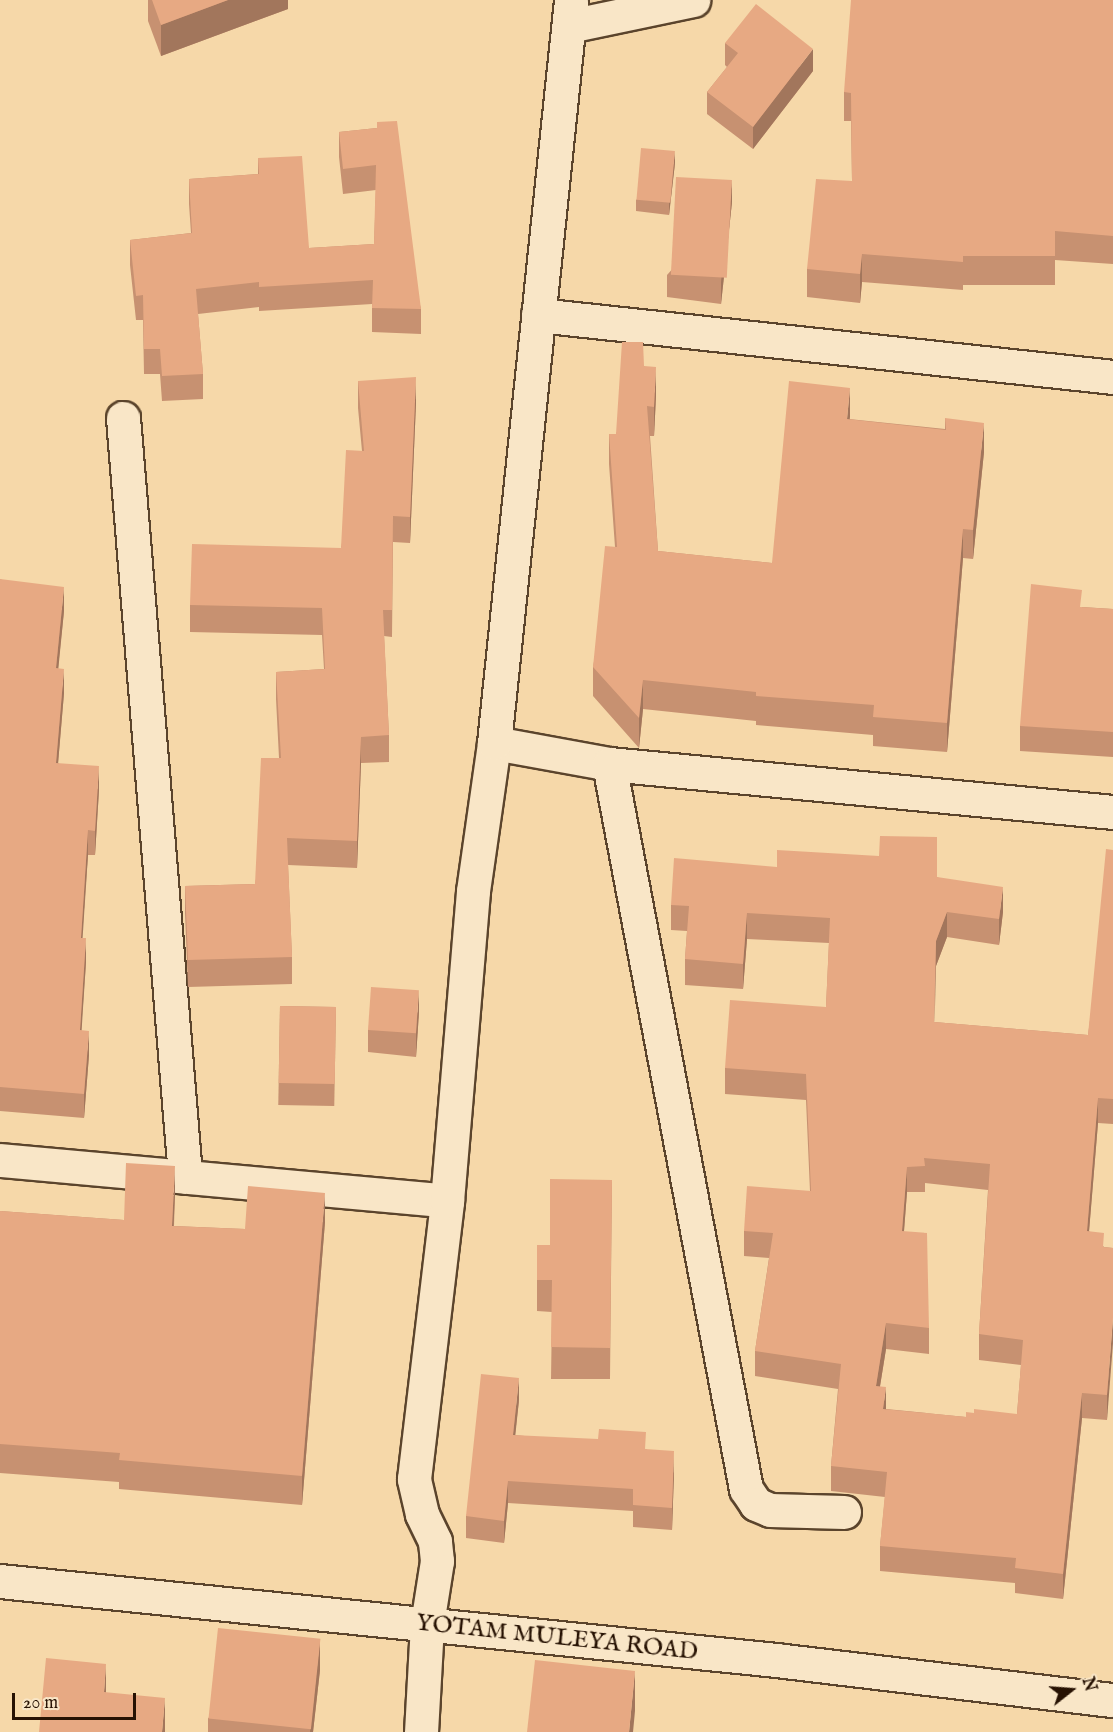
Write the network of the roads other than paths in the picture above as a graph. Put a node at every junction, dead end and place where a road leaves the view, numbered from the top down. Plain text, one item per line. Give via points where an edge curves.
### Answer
1 (693, 0) edge
2 (570, 13) edge
3 (538, 315) junction
4 (1113, 377) edge
5 (123, 418) dead end
6 (494, 744) junction
7 (609, 764) junction
8 (1113, 812) edge
9 (0, 1160) edge
10 (185, 1176) junction
11 (447, 1201) junction
12 (844, 1512) dead end
13 (0, 1581) edge
14 (427, 1624) junction
15 (1113, 1700) edge
16 (421, 1732) edge

1 - 2 street
2 - 3 street
3 - 4 street
3 - 6 street
5 - 10 street
6 - 7 street
6 - 11 street via 473,891
7 - 8 street
7 - 12 street via 746,1489 756,1504 770,1510
9 - 10 street
10 - 11 street
11 - 14 street via 414,1479 422,1514 435,1541 437,1561
13 - 14 street, YOTAM MULEYA ROAD
14 - 15 street, YOTAM MULEYA ROAD
14 - 16 street

